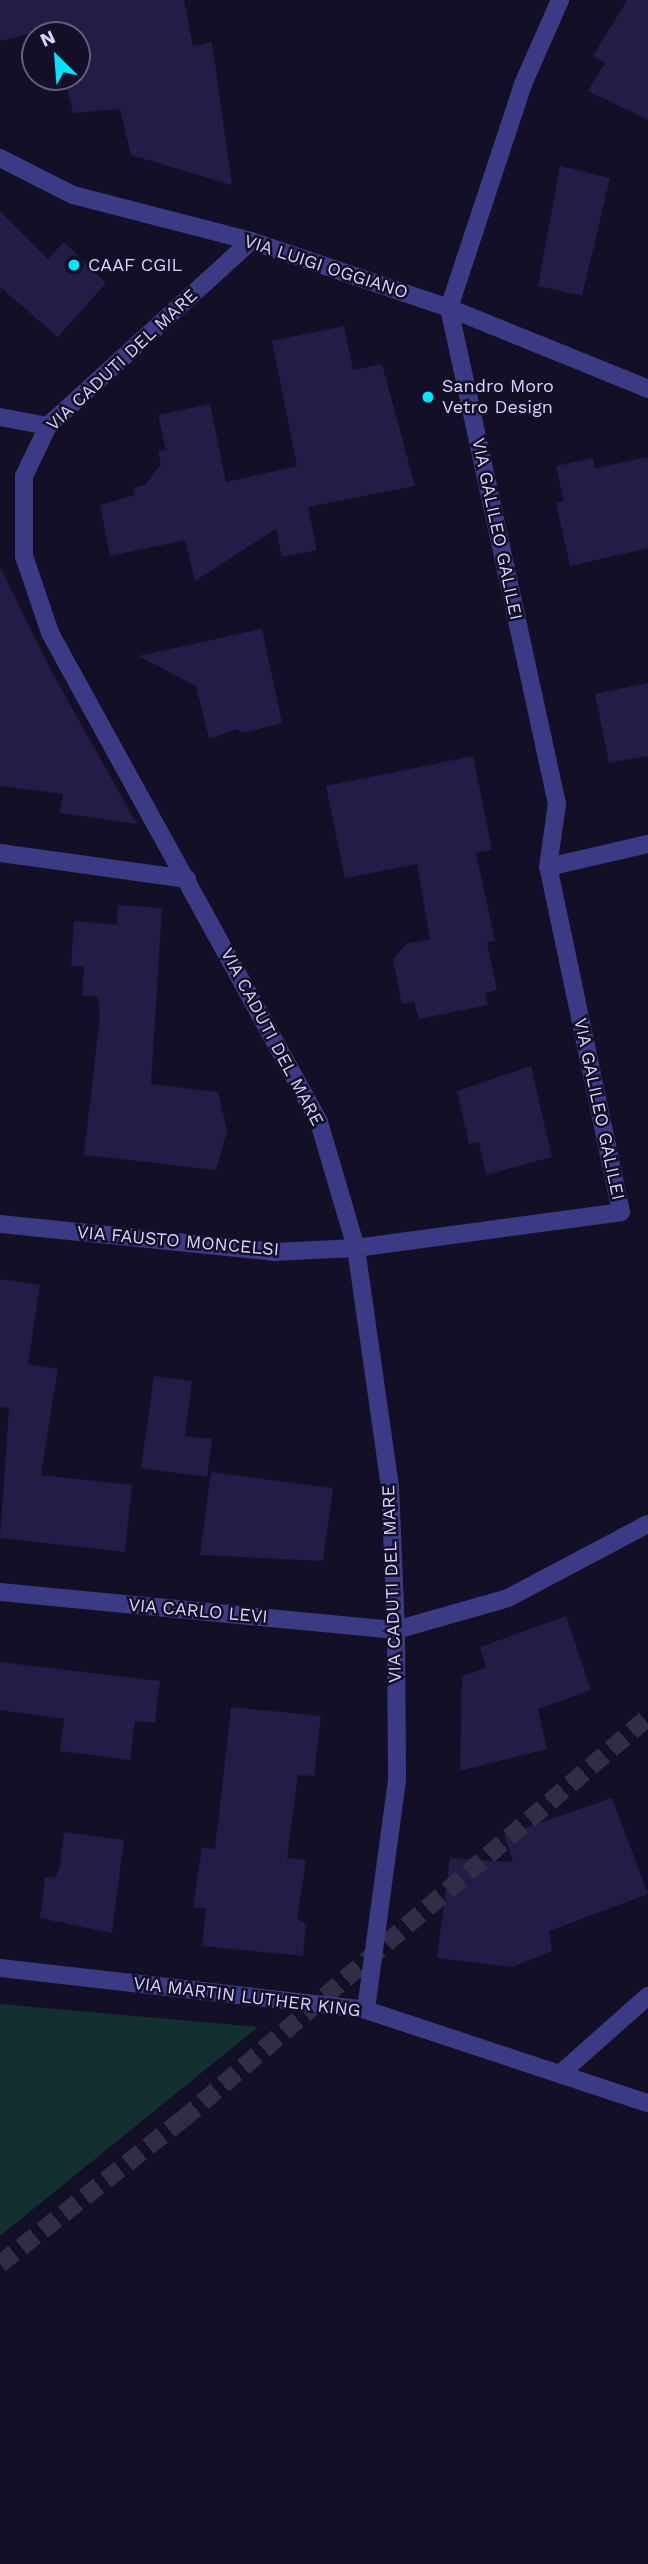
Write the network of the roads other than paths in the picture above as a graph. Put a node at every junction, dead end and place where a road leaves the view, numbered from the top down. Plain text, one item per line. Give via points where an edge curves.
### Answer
1 (561, 0) edge
2 (0, 158) edge
3 (251, 241) junction
4 (449, 308) junction
5 (648, 389) edge
6 (0, 417) edge
7 (48, 426) junction
8 (648, 844) edge
9 (0, 853) edge
10 (548, 867) junction
11 (187, 879) junction
12 (0, 1224) edge
13 (356, 1248) junction
14 (648, 1524) edge
15 (0, 1592) edge
16 (396, 1630) junction
17 (0, 1968) edge
18 (648, 1996) edge
19 (366, 2010) junction
20 (560, 2074) junction
21 (648, 2103) edge

1 - 4 street via 523,84
2 - 3 street, VIA LUIGI OGGIANO via 73,195
3 - 4 street, VIA LUIGI OGGIANO
3 - 7 street, VIA CADUTI DEL MARE
4 - 5 street, VIA LUIGI OGGIANO
4 - 10 street, VIA GALILEO GALILEI via 557,804
6 - 7 street
7 - 11 street, VIA CADUTI DEL MARE via 24,475 24,556 50,633
8 - 10 street
9 - 11 street
10 - 13 street, VIA GALILEO GALILEI via 621,1213
11 - 13 street, VIA CADUTI DEL MARE via 319,1122
12 - 13 street, VIA FAUSTO MONCELSI via 274,1252
13 - 16 street, VIA CADUTI DEL MARE via 390,1487
14 - 16 street via 508,1598
15 - 16 street, VIA CARLO LEVI
16 - 19 street, VIA CADUTI DEL MARE via 397,1780
17 - 19 street, VIA MARTIN LUTHER KING
18 - 20 street
19 - 20 street, VIA MARTIN LUTHER KING
20 - 21 street, VIA MARTIN LUTHER KING

